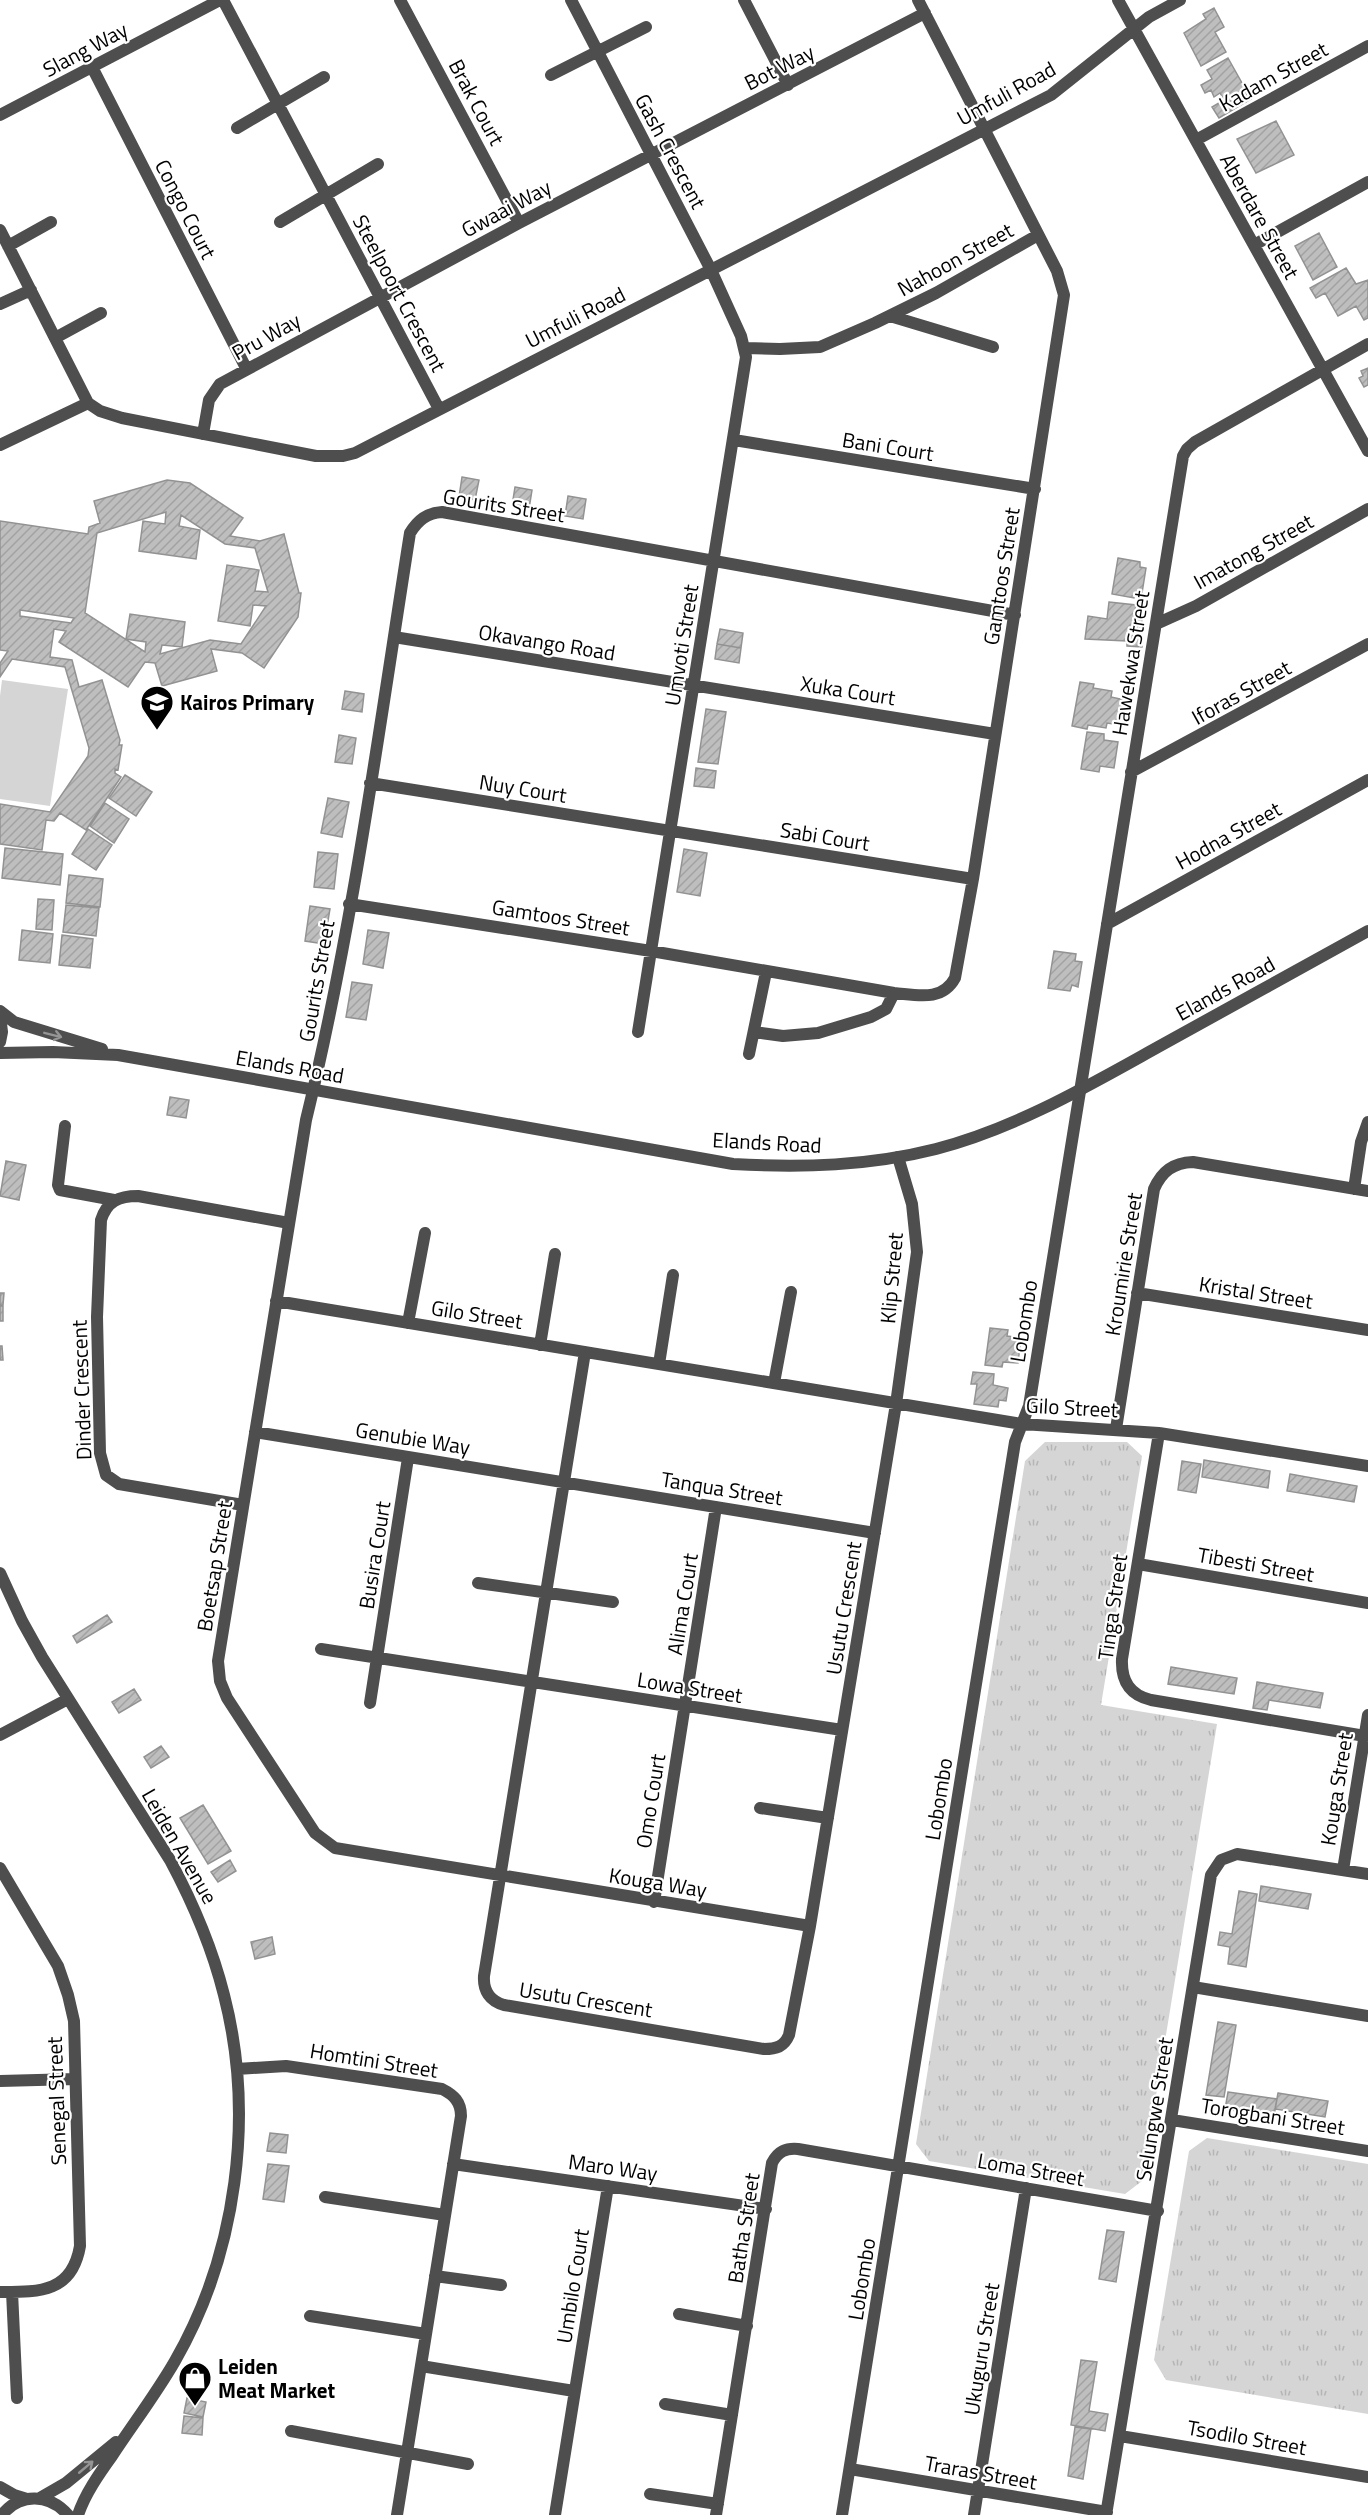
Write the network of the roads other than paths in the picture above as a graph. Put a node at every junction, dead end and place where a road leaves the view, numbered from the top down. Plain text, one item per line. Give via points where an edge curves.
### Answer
1 (222, 0) edge
2 (400, 0) edge
3 (571, 0) edge
4 (744, 0) edge
5 (918, 0) edge
6 (1118, 0) edge
7 (1180, 0) edge
8 (925, 13) junction
9 (646, 27) dead end
10 (1134, 30) junction
11 (1368, 46) edge
12 (596, 51) junction
13 (92, 67) junction
14 (551, 75) dead end
15 (324, 77) dead end
16 (788, 85) junction
17 (278, 104) junction
18 (0, 115) edge
19 (237, 128) dead end
20 (984, 129) junction
21 (1196, 140) junction
22 (651, 154) junction
23 (378, 164) dead end
24 (1368, 182) edge
25 (326, 195) junction
26 (51, 222) dead end
27 (280, 222) dead end
28 (519, 223) junction
29 (0, 230) edge
30 (1038, 235) junction
31 (1254, 245) junction
32 (8, 246) junction
33 (711, 270) junction
34 (31, 290) junction
35 (378, 297) junction
36 (0, 304) edge
37 (101, 313) dead end
38 (890, 316) junction
39 (55, 338) junction
40 (1368, 344) edge
41 (993, 346) dead end
42 (745, 348) junction
43 (246, 368) junction
44 (1323, 369) junction
45 (88, 403) junction
46 (439, 409) junction
47 (203, 434) junction
48 (734, 440) junction
49 (0, 445) edge
50 (1368, 451) edge
51 (1035, 489) junction
52 (1368, 509) edge
53 (714, 562) junction
54 (1015, 615) junction
55 (1156, 624) junction
56 (394, 637) junction
57 (1368, 644) edge
58 (694, 685) junction
59 (995, 734) junction
60 (1131, 772) junction
61 (1368, 780) edge
62 (370, 783) junction
63 (670, 831) junction
64 (973, 879) junction
65 (350, 904) junction
66 (1107, 924) junction
67 (1368, 931) edge
68 (651, 951) junction
69 (766, 972) junction
70 (894, 993) junction
71 (0, 1013) edge
72 (638, 1032) dead end
73 (754, 1032) junction
74 (0, 1042) edge
75 (0, 1053) edge
76 (749, 1054) dead end
77 (118, 1055) junction
78 (314, 1090) junction
79 (1080, 1091) junction
80 (1368, 1122) edge
81 (65, 1126) dead end
82 (898, 1157) junction
83 (1354, 1189) junction
84 (1368, 1191) edge
85 (114, 1200) junction
86 (289, 1223) junction
87 (425, 1233) dead end
88 (555, 1254) dead end
89 (673, 1275) dead end
90 (791, 1292) dead end
91 (1137, 1293) junction
92 (276, 1301) junction
93 (408, 1323) junction
94 (1368, 1330) edge
95 (540, 1345) junction
96 (585, 1352) junction
97 (659, 1364) junction
98 (774, 1383) junction
99 (896, 1404) junction
100 (1022, 1424) junction
101 (1116, 1429) junction
102 (255, 1432) junction
103 (1159, 1433) junction
104 (408, 1458) junction
105 (1368, 1466) edge
106 (564, 1482) junction
107 (243, 1505) junction
108 (716, 1507) junction
109 (875, 1533) junction
110 (1138, 1564) junction
111 (0, 1573) edge
112 (478, 1583) dead end
113 (546, 1593) junction
114 (613, 1602) dead end
115 (1368, 1603) edge
116 (321, 1649) dead end
117 (377, 1658) junction
118 (531, 1682) junction
119 (68, 1699) junction
120 (370, 1703) dead end
121 (685, 1706) junction
122 (1368, 1715) edge
123 (842, 1730) junction
124 (0, 1735) edge
125 (1365, 1736) junction
126 (760, 1808) dead end
127 (828, 1818) junction
128 (0, 1868) edge
129 (1343, 1870) junction
130 (1368, 1874) edge
131 (500, 1875) junction
132 (3, 1882) edge
133 (654, 1902) junction
134 (810, 1926) junction
135 (1193, 1987) junction
136 (1368, 2016) edge
137 (237, 2069) junction
138 (75, 2079) junction
139 (0, 2081) edge
140 (1172, 2120) junction
141 (1368, 2151) edge
142 (453, 2164) junction
143 (898, 2166) junction
144 (608, 2186) junction
145 (1026, 2188) junction
146 (325, 2197) dead end
147 (766, 2209) junction
148 (1158, 2211) junction
149 (445, 2215) junction
150 (435, 2276) junction
151 (501, 2285) dead end
152 (6, 2292) edge
153 (679, 2314) dead end
154 (310, 2316) dead end
155 (747, 2326) junction
156 (426, 2334) junction
157 (421, 2366) junction
158 (574, 2391) junction
159 (17, 2398) dead end
160 (665, 2404) dead end
161 (732, 2415) junction
162 (291, 2431) dead end
163 (128, 2432) junction
164 (1120, 2436) junction
165 (407, 2453) junction
166 (468, 2464) dead end
167 (849, 2469) junction
168 (1368, 2477) edge
169 (0, 2487) edge
170 (978, 2492) junction
171 (650, 2494) dead end
172 (40, 2498) junction
173 (27, 2499) junction
174 (717, 2510) edge
175 (1106, 2514) edge
176 (2, 2515) edge
177 (68, 2515) edge
178 (78, 2515) edge
179 (397, 2515) edge
180 (555, 2515) edge
181 (842, 2515) edge
182 (974, 2515) edge

1 - 13 street, Slang Way
1 - 17 street, Steelpoort Crescent
2 - 28 street, Brak Court
3 - 12 street, Gash Crescent
4 - 16 street
5 - 8 street
6 - 10 street, Aberdare Street
7 - 10 street, Umfuli Road
8 - 16 street, Bot Way
8 - 20 street
9 - 12 street
10 - 20 street, Umfuli Road via 1051,95
10 - 21 street, Aberdare Street
11 - 21 street, Kadam Street
12 - 14 street
12 - 22 street, Gash Crescent
13 - 18 street, Slang Way
13 - 43 street, Congo Court
15 - 17 street
16 - 22 street, Bot Way
17 - 19 street
17 - 25 street, Steelpoort Crescent
20 - 30 street, Gamtoos Street
20 - 33 street, Umfuli Road
21 - 31 street, Aberdare Street
22 - 28 street, Gwaai Way
22 - 33 street, Gash Crescent
23 - 25 street
24 - 31 street
25 - 27 street
25 - 35 street, Steelpoort Crescent
26 - 32 street
28 - 35 street, Gwaai Way
29 - 32 street
30 - 38 street, Nahoon Street
30 - 51 street, Gamtoos Street via 1057,271 1064,295
31 - 44 street, Aberdare Street
32 - 34 street
33 - 42 street, Umvoti Street
33 - 46 street, Umfuli Road
34 - 36 street
34 - 39 street
35 - 43 street, Pru Way
35 - 46 street, Steelpoort Crescent
37 - 39 street
38 - 41 street, Nahoon Street
38 - 42 street, Nahoon Street via 820,346
39 - 45 street
40 - 44 street, Hawekwa Street
42 - 48 street, Umvoti Street via 745,374
43 - 47 street, Pru Way via 214,389
44 - 50 street, Aberdare Street
44 - 55 street, Hawekwa Street via 1187,449
45 - 47 street, Umfuli Road via 122,418
45 - 49 street
46 - 47 street, Umfuli Road via 343,456 316,456
48 - 51 street, Bani Court
48 - 53 street, Umvoti Street
51 - 54 street, Gamtoos Street
52 - 55 street, Imatong Street via 1196,606
53 - 54 street, Gourits Street
53 - 56 street, Gourits Street via 434,512 422,518 411,533
53 - 58 street, Umvoti Street
54 - 59 street, Gamtoos Street
55 - 60 street, Hawekwa Street
56 - 58 street, Okavango Road
56 - 62 street, Gourits Street
57 - 60 street, Iforas Street
58 - 59 street, Xuka Court
58 - 63 street, Umvoti Street
59 - 64 street, Gamtoos Street
60 - 66 street, Hawekwa Street
61 - 66 street, Hodna Street
62 - 63 street, Nuy Court
62 - 65 street, Gourits Street
63 - 64 street, Sabi Court
63 - 68 street, Umvoti Street
64 - 70 street, Gamtoos Street via 950,986 933,995
65 - 68 street, Gamtoos Street
65 - 78 street, Gourits Street
66 - 79 street, Hawekwa Street
67 - 79 street, Elands Road
68 - 69 street, Gamtoos Street
68 - 72 street, Umvoti Street
69 - 70 street, Gamtoos Street
69 - 73 street
70 - 73 street via 886,1009 871,1017 818,1033 783,1036
71 - 74 street
71 -> 77 street, Elands Road via 22,1025
73 - 76 street
75 - 77 street, Elands Road
77 - 78 street, Elands Road
78 - 82 street, Elands Road via 733,1164 816,1166
78 - 86 street, Boetsap Street
79 - 82 street, Elands Road via 983,1135
79 - 100 street, Lobombo via 1029,1406
80 - 83 street
81 - 85 street via 60,1190
82 - 99 street, Klip Street via 912,1204 917,1252
83 - 84 street, Kroumirie Street
83 - 91 street, Kroumirie Street via 1193,1162 1175,1165 1161,1175 1154,1189
85 - 86 street via 138,1196
85 - 107 street, Dinder Crescent via 101,1220 97,1371 102,1467 119,1484
86 - 92 street, Boetsap Street
87 - 93 street, Gilo Street
88 - 95 street, Gilo Street
89 - 97 street
90 - 98 street
91 - 94 street, Kristal Street
91 - 101 street, Kroumirie Street
92 - 93 street, Gilo Street
92 - 102 street, Boetsap Street
93 - 95 street, Gilo Street
95 - 96 street, Gilo Street
96 - 97 street, Gilo Street
96 - 106 street, Usutu Crescent
97 - 98 street, Gilo Street
98 - 99 street, Gilo Street
99 - 100 street, Gilo Street
99 - 109 street, Usutu Crescent
100 - 101 street, Gilo Street
100 - 143 street, Lobombo via 1015,1442
101 - 103 street, Gilo Street
102 - 104 street, Genubie Way
102 - 107 street, Boetsap Street
103 - 105 street, Gilo Street
103 - 110 street, Tinga Street
104 - 106 street, Genubie Way
104 - 117 street, Busira Court
106 - 108 street, Tanqua Street
106 - 113 street, Usutu Crescent
107 - 131 street, Boetsap Street via 218,1661 220,1681 227,1698 315,1833 327,1844 343,1850
108 - 109 street, Tanqua Street
108 - 121 street, Alima Court
109 - 123 street, Usutu Crescent
110 - 115 street, Tibesti Street
110 - 125 street, Tinga Street via 1122,1659 1123,1676 1133,1692 1151,1700
111 - 119 street, Leiden Avenue via 22,1621
112 - 113 street
113 - 114 street
113 - 118 street, Usutu Crescent
116 - 117 street
117 - 118 street
117 - 120 street, Busira Court
118 - 121 street, Lowa Street
118 - 131 street, Usutu Crescent
119 - 124 street
119 - 137 street, Leiden Avenue via 188,1892 222,1987
121 - 123 street, Lowa Street
121 - 133 street, Omo Court
122 - 125 street, Kouga Street
123 - 127 street, Usutu Crescent
125 - 129 street, Kouga Street
126 - 127 street
127 - 134 street, Usutu Crescent
128 - 132 street, Senegal Street
129 - 130 street, Selungwe Street
129 - 135 street, Selungwe Street via 1245,1854 1221,1860 1211,1875
131 - 133 street, Kouga Way
131 - 134 street, Usutu Crescent via 483,1983 498,2003 764,2049 780,2047 789,2035
132 - 138 street, Senegal Street via 58,1966 74,2021
133 - 134 street, Kouga Way
135 - 136 street
135 - 140 street, Selungwe Street
137 - 142 street, Homtini Street via 286,2066 442,2089 456,2098 461,2110
137 - 163 street, Leiden Avenue via 239,2112 233,2187 211,2281 176,2360
138 - 139 street
138 - 152 street, Senegal Street via 78,2257 59,2283 36,2292
140 - 141 street, Torogbani Street
140 - 148 street, Selungwe Street
142 - 144 street, Maro Way
142 - 149 street, Homtini Street
143 - 145 street, Loma Street
143 - 147 street, Batha Street via 790,2148 772,2163
143 - 167 street, Lobombo
144 - 147 street, Maro Way
144 - 158 street, Umbilo Court
145 - 148 street, Loma Street
145 - 170 street, Ukuguru Street
146 - 149 street
147 - 155 street, Batha Street
148 - 164 street, Selungwe Street
149 - 150 street, Homtini Street
150 - 151 street
150 - 156 street, Homtini Street
152 - 159 street
153 - 155 street
154 - 156 street
155 - 161 street, Batha Street
156 - 157 street, Homtini Street
157 - 158 street
157 - 165 street, Homtini Street
158 - 180 street, Umbilo Court
160 - 161 street
161 - 174 street, Batha Street
162 - 165 street
172 -> 163 street, Leiden Avenue via 66,2483
163 - 178 street, Leiden Avenue via 92,2485
164 - 168 street, Tsodilo Street
164 - 175 street, Selungwe Street
165 - 166 street
165 - 179 street, Homtini Street
167 - 170 street, Traras Street
167 - 181 street, Lobombo
169 - 173 street
170 - 175 street, Traras Street
170 - 182 street, Ukuguru Street
171 - 174 street, Batha Street
172 - 173 street
172 - 177 street
173 - 176 street

